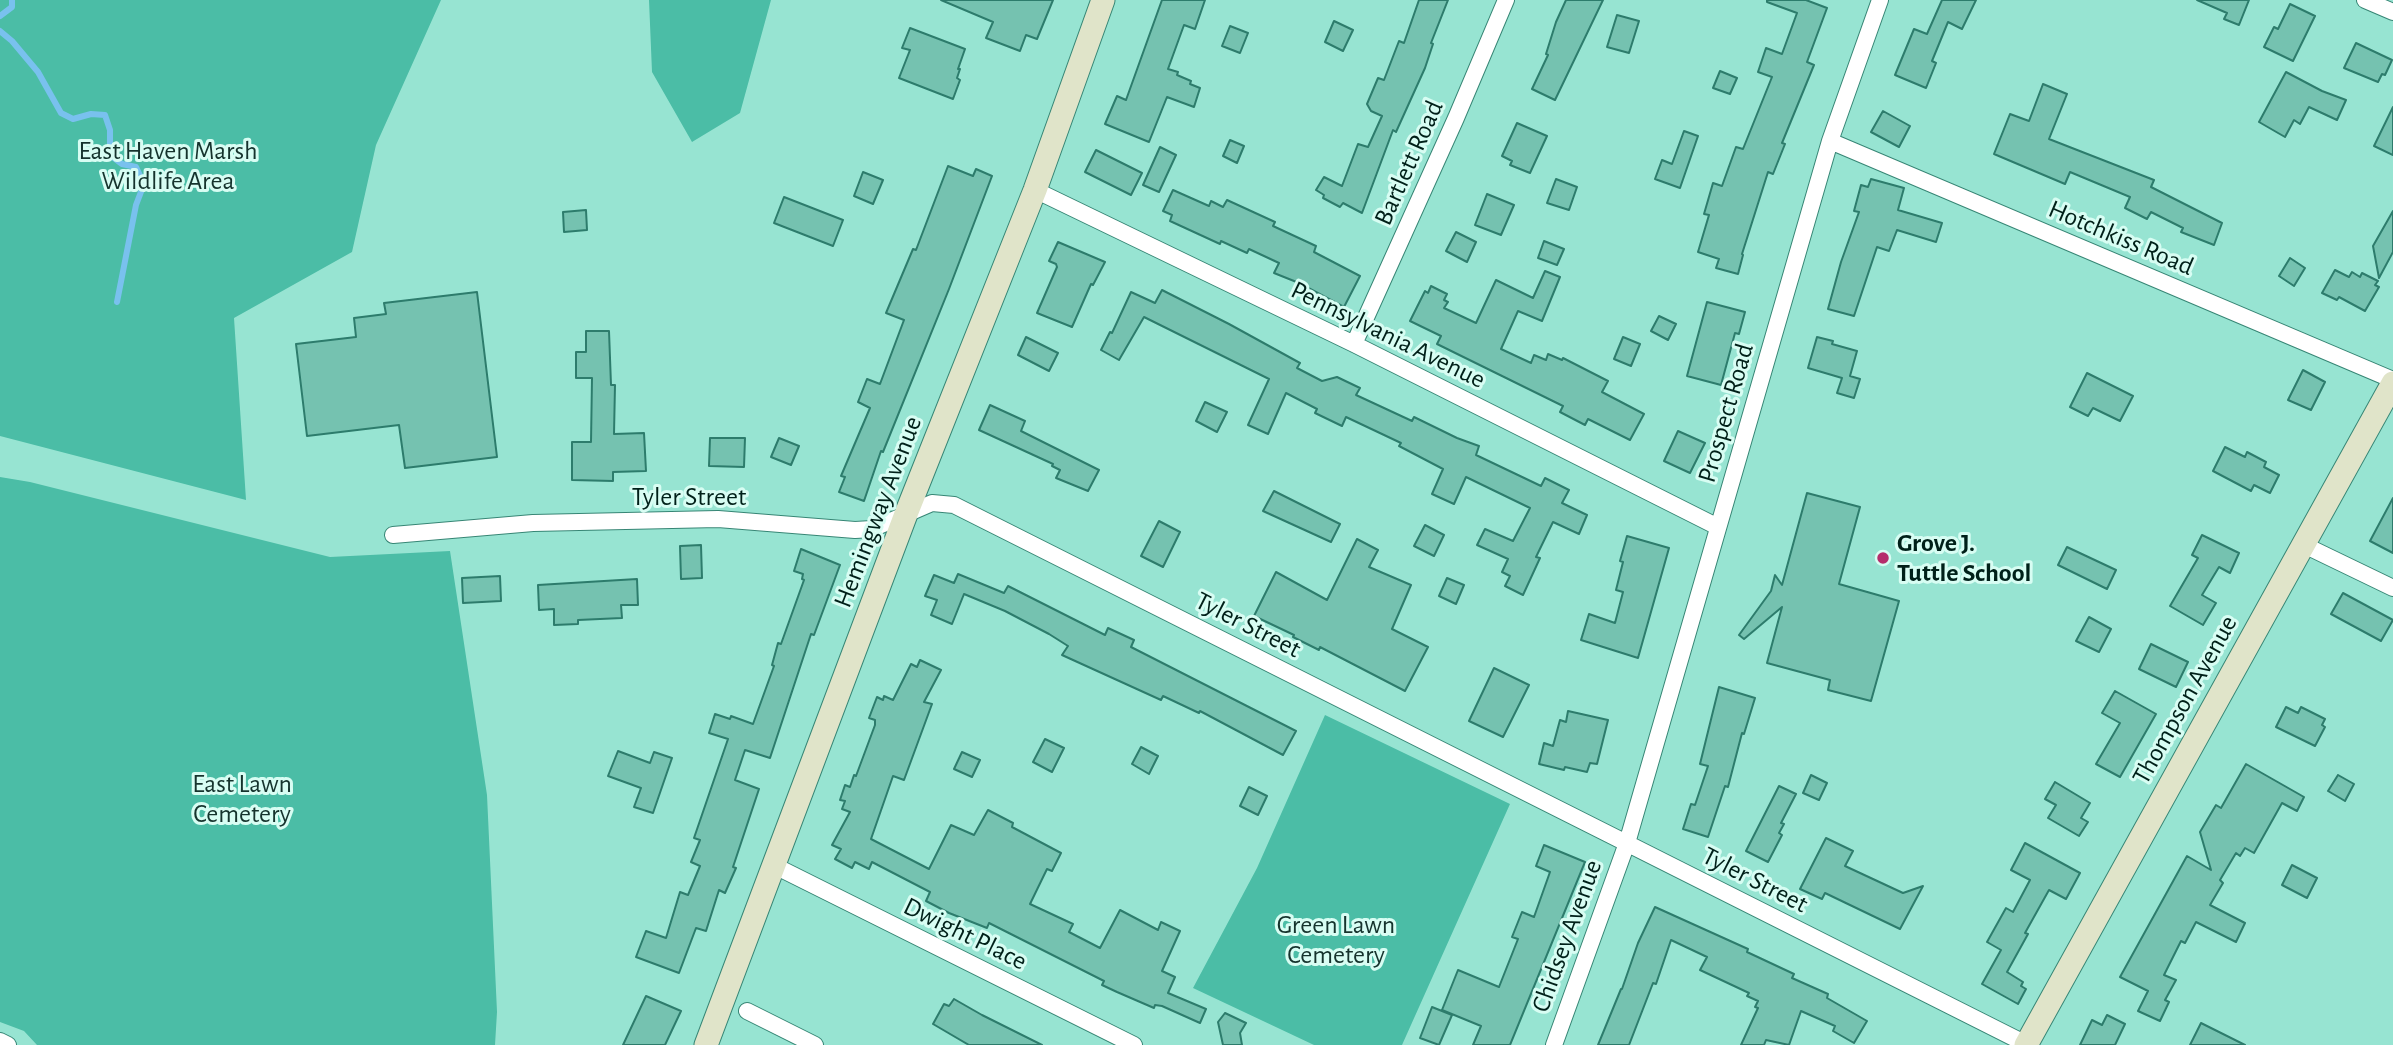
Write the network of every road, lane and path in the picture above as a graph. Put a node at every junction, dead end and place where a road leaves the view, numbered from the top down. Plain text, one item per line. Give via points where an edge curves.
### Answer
1 (1103, 0) edge
2 (1506, 0) edge
3 (1880, 0) edge
4 (2365, 0) edge
5 (2393, 12) edge
6 (1830, 141) junction
7 (1035, 190) junction
8 (1354, 344) junction
9 (2393, 381) edge
10 (906, 514) junction
11 (1718, 527) junction
12 (393, 534) dead end
13 (2304, 545) junction
14 (2393, 588) edge
15 (1627, 843) junction
16 (775, 866) junction
17 (747, 1010) dead end
18 (0, 1041) edge
19 (8, 1045) edge
20 (706, 1045) edge
21 (815, 1045) edge
22 (1134, 1045) edge
23 (1554, 1045) edge
24 (2027, 1045) edge

1 - 7 main road, Hemingway Avenue
2 - 8 street, Bartlett Road
3 - 6 street, Prospect Road
4 - 5 street
6 - 9 street, Hotchkiss Road
6 - 11 street, Prospect Road
7 - 8 street, Pennsylvania Avenue
7 - 10 main road, Hemingway Avenue
8 - 11 street, Pennsylvania Avenue
9 - 13 main road, Thompson Avenue
10 - 12 street, Tyler Street via 872,529 855,530 718,519 533,523
10 - 15 street, Tyler Street via 932,503 954,505
10 - 16 main road, Hemingway Avenue
11 - 15 street, Prospect Road
13 - 14 street
13 - 24 main road, Thompson Avenue
15 - 23 street, Chidsey Avenue
15 - 24 street, Tyler Street
16 - 20 main road, Hemingway Avenue
16 - 22 street, Dwight Place
17 - 21 street
18 - 19 street

